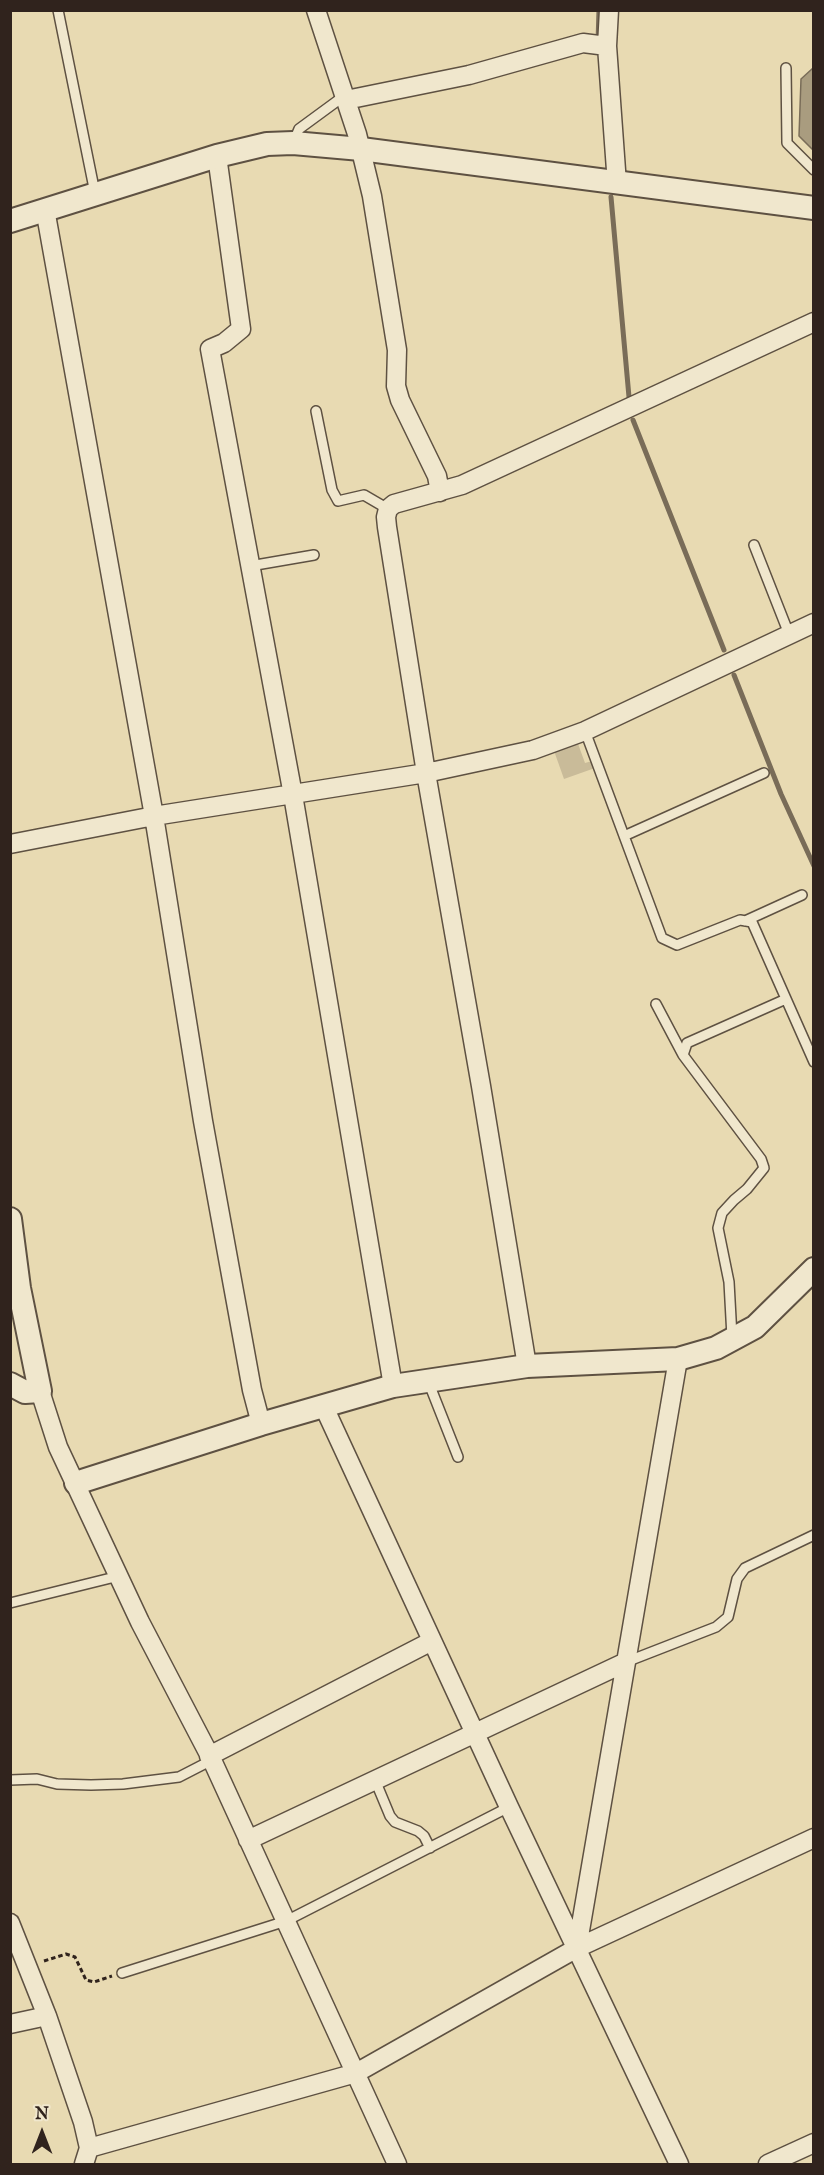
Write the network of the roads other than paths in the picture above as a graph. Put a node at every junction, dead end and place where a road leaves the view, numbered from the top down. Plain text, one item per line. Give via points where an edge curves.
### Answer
1 (58, 10) edge
2 (316, 10) edge
3 (609, 10) edge
4 (607, 46) junction
5 (786, 68) dead end
6 (345, 98) junction
7 (293, 143) junction
8 (361, 149) junction
9 (217, 156) junction
10 (813, 170) edge
11 (617, 183) junction
12 (95, 194) junction
13 (813, 208) edge
14 (45, 209) junction
15 (10, 220) edge
16 (813, 322) edge
17 (316, 411) dead end
18 (440, 492) junction
19 (388, 509) junction
20 (754, 545) dead end
21 (314, 555) dead end
22 (250, 566) junction
23 (813, 623) edge
24 (789, 634) junction
25 (585, 731) junction
26 (426, 773) junction
27 (764, 773) dead end
28 (293, 795) junction
29 (154, 816) junction
30 (624, 836) junction
31 (10, 844) edge
32 (802, 895) dead end
33 (745, 921) junction
34 (786, 999) junction
35 (656, 1004) dead end
36 (683, 1055) junction
37 (813, 1062) edge
38 (10, 1219) edge
39 (813, 1269) edge
40 (732, 1339) junction
41 (678, 1359) junction
42 (527, 1366) junction
43 (428, 1381) junction
44 (10, 1384) edge
45 (393, 1386) junction
46 (40, 1391) junction
47 (324, 1407) junction
48 (261, 1424) junction
49 (458, 1457) dead end
50 (76, 1483) junction
51 (813, 1535) edge
52 (119, 1576) junction
53 (10, 1603) edge
54 (432, 1641) junction
55 (626, 1662) junction
56 (474, 1733) junction
57 (210, 1758) junction
58 (10, 1780) edge
59 (375, 1780) junction
60 (509, 1807) junction
61 (813, 1838) edge
62 (249, 1840) junction
63 (430, 1848) junction
64 (286, 1921) junction
65 (10, 1923) edge
66 (577, 1948) junction
67 (122, 1973) road end
68 (47, 2016) junction
69 (10, 2024) edge
70 (356, 2073) junction
71 (813, 2143) edge
72 (87, 2156) edge
73 (397, 2164) edge
74 (679, 2164) edge
75 (768, 2164) edge

1 - 12 lane
2 - 6 street
3 - 4 street
4 - 6 street via 583,43 480,72
4 - 11 street
5 - 10 lane via 787,143
6 - 7 lane via 299,129
6 - 8 street
7 - 8 street
7 - 9 street via 267,144
8 - 11 street
8 - 18 street via 397,350 396,386
9 - 12 street
9 - 22 street via 241,329 210,349
11 - 13 street
12 - 14 street
14 - 15 street
14 - 29 street
16 - 18 street
17 - 19 lane via 332,490 338,501 364,495
18 - 19 street
19 - 26 street via 387,527
20 - 24 lane
21 - 22 lane
22 - 28 street
23 - 24 street
24 - 25 street
25 - 26 street via 533,750
25 - 30 lane
26 - 28 street
26 - 42 street
27 - 30 lane
28 - 29 street
28 - 45 street
29 - 31 street
29 - 48 street via 203,1121
30 - 33 lane via 662,938 677,945
32 - 33 lane
33 - 34 lane via 752,922
34 - 36 lane via 687,1043
34 - 37 lane
35 - 36 lane
36 - 40 lane via 764,1168 722,1213 718,1228 729,1282
38 - 46 street
39 - 40 street via 755,1327
40 - 41 street
41 - 42 street
41 - 55 street
42 - 43 street
43 - 45 street
43 - 49 lane
44 - 46 street via 25,1392
45 - 47 street
46 - 50 street via 58,1447
47 - 48 street
47 - 54 street
48 - 50 street
50 - 52 street
51 - 55 lane via 745,1568 737,1580 728,1617 716,1626
52 - 53 lane
52 - 57 street
54 - 56 street
54 - 57 street
55 - 56 street
55 - 66 street
56 - 59 street
56 - 60 street
57 - 58 lane via 179,1777 123,1784
57 - 62 street
59 - 62 street
59 - 63 lane via 395,1822 424,1836
60 - 63 lane
60 - 66 street
61 - 66 street
62 - 64 street
63 - 64 lane
64 - 67 lane
64 - 70 street
65 - 68 street
66 - 70 street
66 - 74 street
68 - 69 street
68 - 72 street via 83,2122
70 - 72 street
70 - 73 street
71 - 75 street

